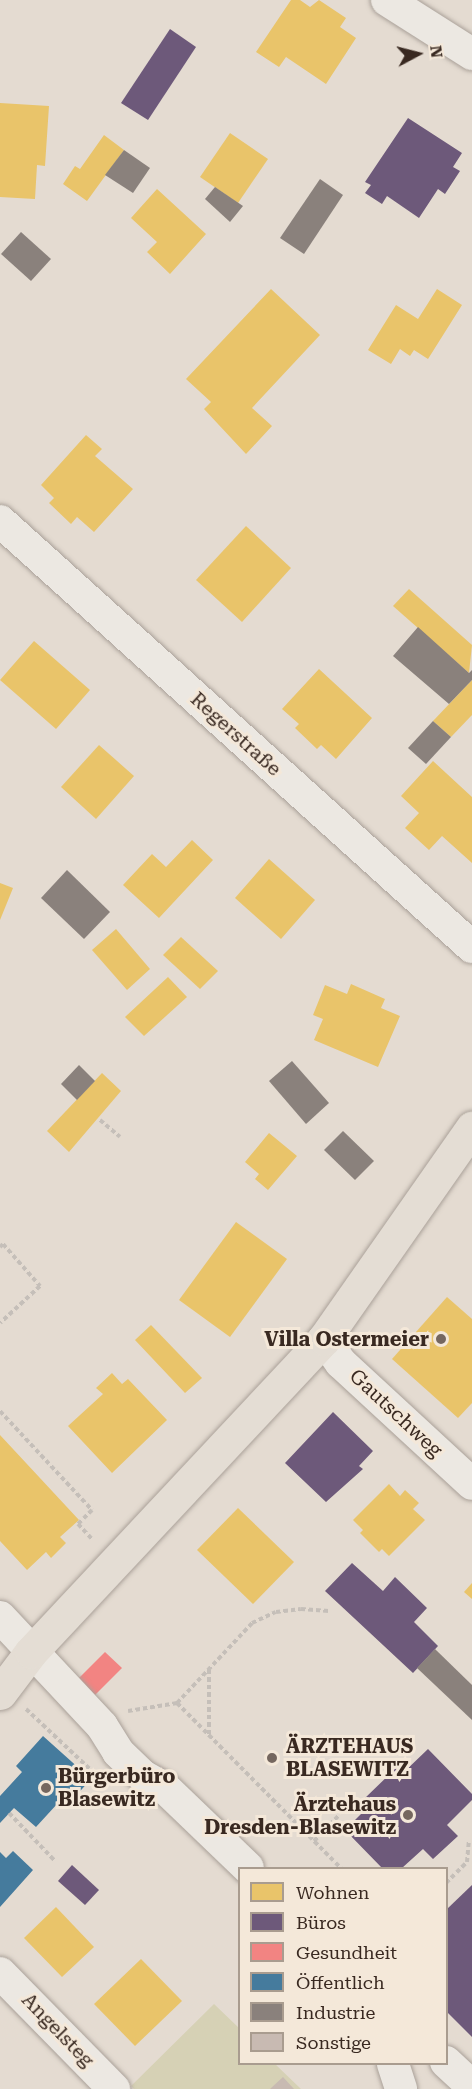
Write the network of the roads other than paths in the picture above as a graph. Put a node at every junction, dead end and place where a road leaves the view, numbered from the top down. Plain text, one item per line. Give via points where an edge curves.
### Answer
1 (387, 0) edge
2 (472, 54) edge
3 (0, 521) edge
4 (472, 947) edge
5 (472, 1128) edge
6 (324, 1339) junction
7 (472, 1484) edge
8 (0, 1617) edge
9 (31, 1652) junction
10 (11, 1699) edge
11 (246, 1867) edge
12 (0, 1973) edge
13 (448, 2063) edge
14 (393, 2065) edge
15 (472, 2086) edge
16 (114, 2089) edge
17 (401, 2089) edge

1 - 2 street
3 - 4 street, Regerstraße
5 - 6 main road
6 - 7 street, Gautschweg via 341,1363
6 - 9 main road
8 - 9 street
9 - 10 main road
9 - 11 street via 109,1717 153,1765 165,1788
12 - 16 street, Angelsteg
13 - 15 street
14 - 17 street

